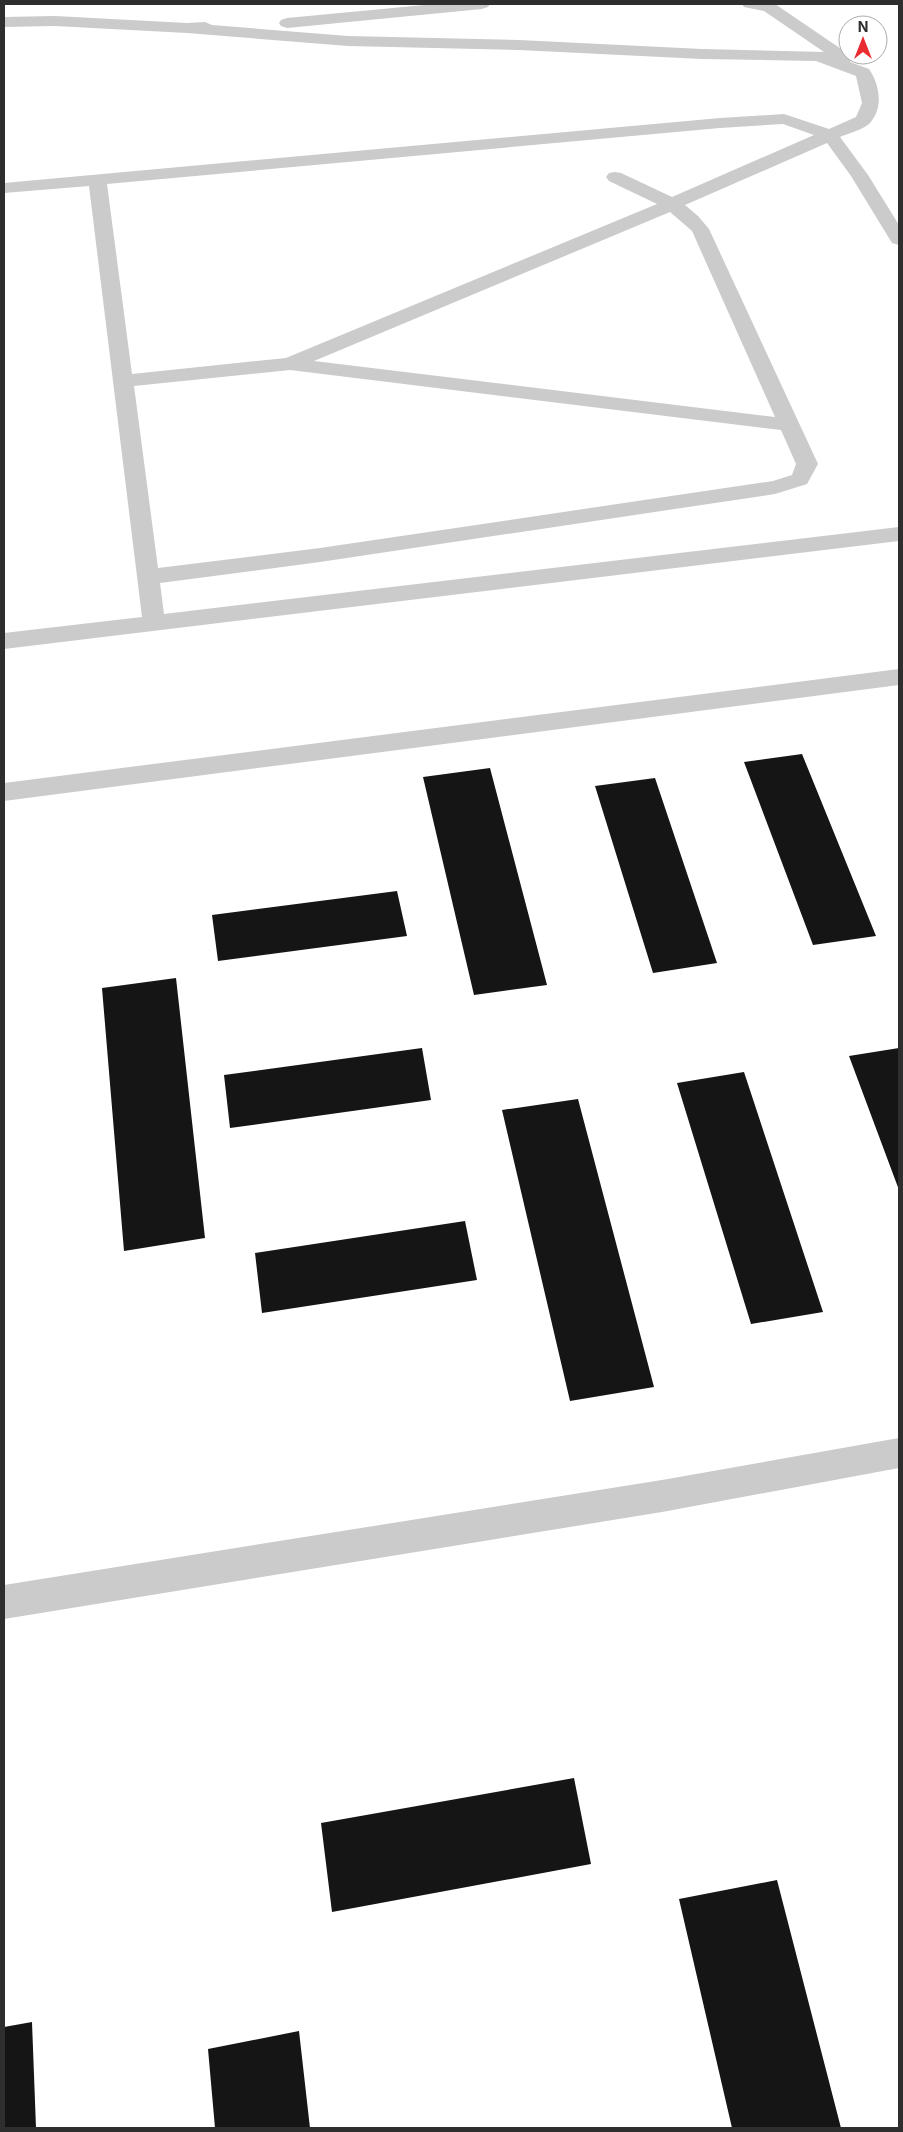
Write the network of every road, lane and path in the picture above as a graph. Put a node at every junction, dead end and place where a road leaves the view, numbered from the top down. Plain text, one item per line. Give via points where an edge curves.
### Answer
1 (482, 4) edge
2 (750, 4) edge
3 (768, 5) edge
4 (55, 21) junction
5 (4, 22) edge
6 (187, 28) junction
7 (4, 38) edge
8 (863, 73) junction
9 (830, 135) junction
10 (615, 177) dead end
11 (97, 180) junction
12 (4, 188) edge
13 (672, 204) junction
14 (899, 240) edge
15 (290, 364) junction
16 (123, 381) junction
17 (790, 425) junction
18 (899, 534) edge
19 (148, 577) junction
20 (154, 623) junction
21 (4, 641) edge
22 (899, 677) edge
23 (4, 792) edge
24 (899, 1453) edge
25 (4, 1602) edge

1 - 6 lane via 316,21
2 - 3 lane
3 - 8 lane
4 - 5 lane
4 - 6 lane
4 - 7 lane
6 - 8 lane via 348,41 818,56
8 - 9 lane via 872,102 870,112 862,121
9 - 11 lane via 784,119
9 - 13 lane
9 - 14 lane
10 - 13 lane
11 - 12 lane
11 - 16 lane
13 - 15 lane
13 - 17 lane via 690,216 700,229
15 - 16 lane
15 - 17 lane
16 - 19 lane
17 - 19 lane via 807,464 800,479 774,487 320,555
18 - 20 lane
19 - 20 lane
20 - 21 lane
22 - 23 lane
24 - 25 lane via 652,1498

